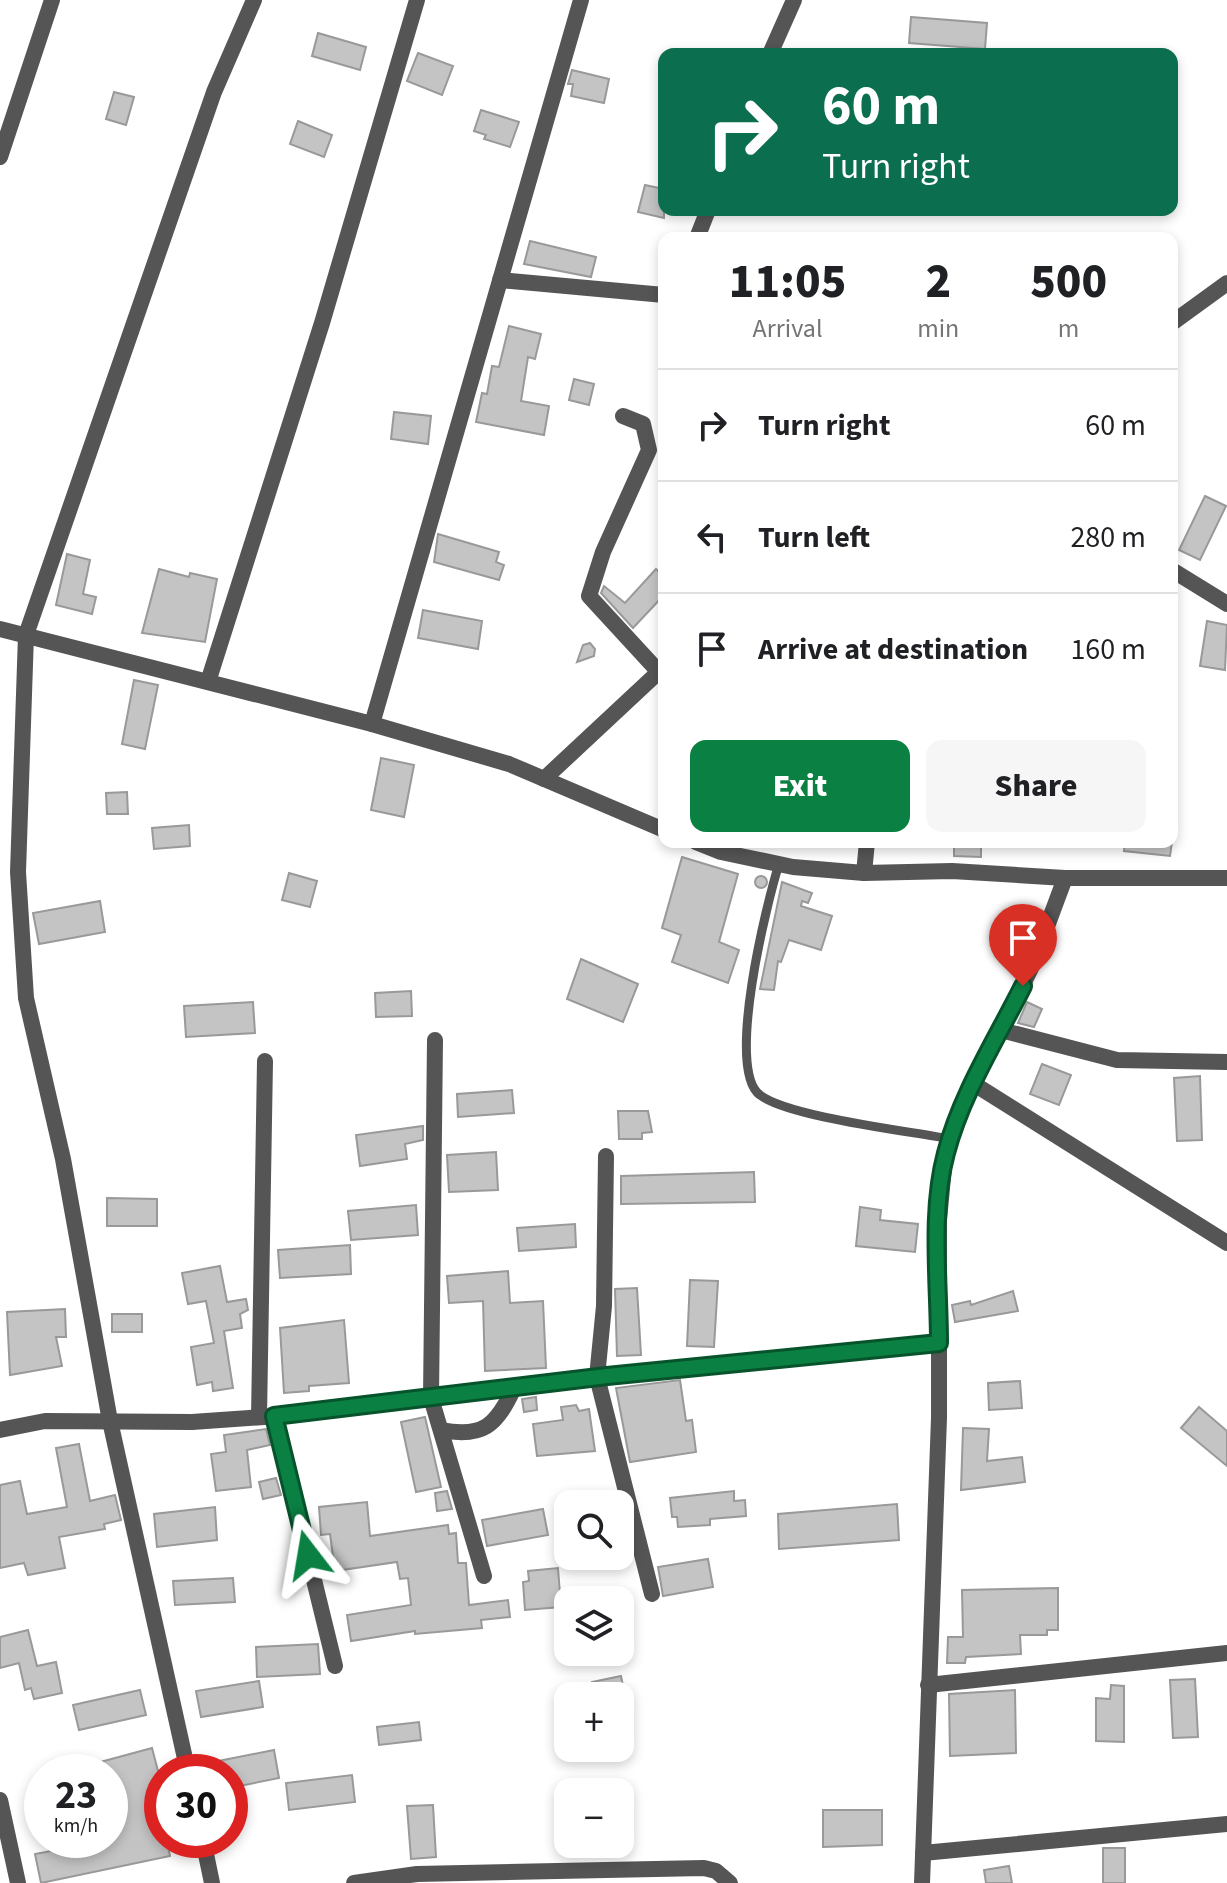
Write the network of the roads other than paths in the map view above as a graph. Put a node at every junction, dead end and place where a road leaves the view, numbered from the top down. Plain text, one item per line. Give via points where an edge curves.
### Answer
1 (52, 0) edge
2 (254, 0) edge
3 (417, 0) edge
4 (581, 0) edge
5 (794, 0) edge
6 (773, 48) edge
7 (0, 157) edge
8 (500, 280) junction
9 (1227, 283) edge
10 (658, 294) edge
11 (1178, 319) edge
12 (623, 416) dead end
13 (1178, 574) edge
14 (1227, 604) edge
15 (0, 629) edge
16 (26, 635) junction
17 (658, 666) edge
18 (658, 672) edge
19 (208, 682) junction
20 (372, 724) junction
21 (544, 779) junction
22 (658, 827) edge
23 (711, 848) edge
24 (866, 848) edge
25 (779, 864) junction
26 (864, 873) junction
27 (1065, 878) junction
28 (1227, 878) edge
29 (1001, 1030) junction
30 (435, 1040) dead end
31 (265, 1061) dead end
32 (1227, 1062) edge
33 (974, 1084) junction
34 (950, 1139) junction
35 (606, 1156) dead end
36 (1227, 1243) edge
37 (939, 1343) junction
38 (597, 1377) junction
39 (514, 1388) junction
40 (431, 1398) junction
41 (267, 1416) junction
42 (110, 1421) junction
43 (0, 1430) edge
44 (441, 1430) junction
45 (484, 1576) dead end
46 (652, 1594) dead end
47 (1227, 1653) edge
48 (335, 1666) dead end
49 (928, 1685) junction
50 (184, 1754) edge
51 (0, 1800) edge
52 (1227, 1824) edge
53 (923, 1853) junction
54 (207, 1858) edge
55 (18, 1883) edge
56 (212, 1883) edge
57 (354, 1883) edge
58 (730, 1883) edge
59 (922, 1883) edge

1 - 7 street
2 - 16 street via 214,92
3 - 19 street
4 - 8 street
5 - 6 street
8 - 10 street
8 - 20 street
9 - 11 street
12 - 17 street via 643,424 649,450 589,596
13 - 14 street
15 - 16 street
16 - 19 street
16 - 42 street via 18,872 26,998 63,1159
18 - 21 street
19 - 20 street
20 - 21 street
21 - 22 street
23 - 25 street
24 - 26 street
25 - 26 street
25 - 34 lane via 755,949 746,1068 752,1089 773,1103 816,1114
26 - 27 street via 952,871
27 - 28 street
27 - 29 street
29 - 32 street via 1117,1060
29 - 33 street
30 - 40 street
31 - 41 street
33 - 34 street
33 - 36 street
34 - 37 street via 939,1220
35 - 38 street via 604,1306
37 - 38 street
37 - 49 street
38 - 39 street
38 - 46 street
39 - 40 street
39 - 44 street via 496,1418 481,1430 466,1435
40 - 41 street
40 - 44 street
41 - 42 street
41 - 48 street
42 - 43 street via 45,1421
42 - 50 street
44 - 45 street
47 - 49 street
49 - 53 street
51 - 55 street
52 - 53 street
53 - 59 street
54 - 56 street
57 - 58 street via 417,1874 704,1868

